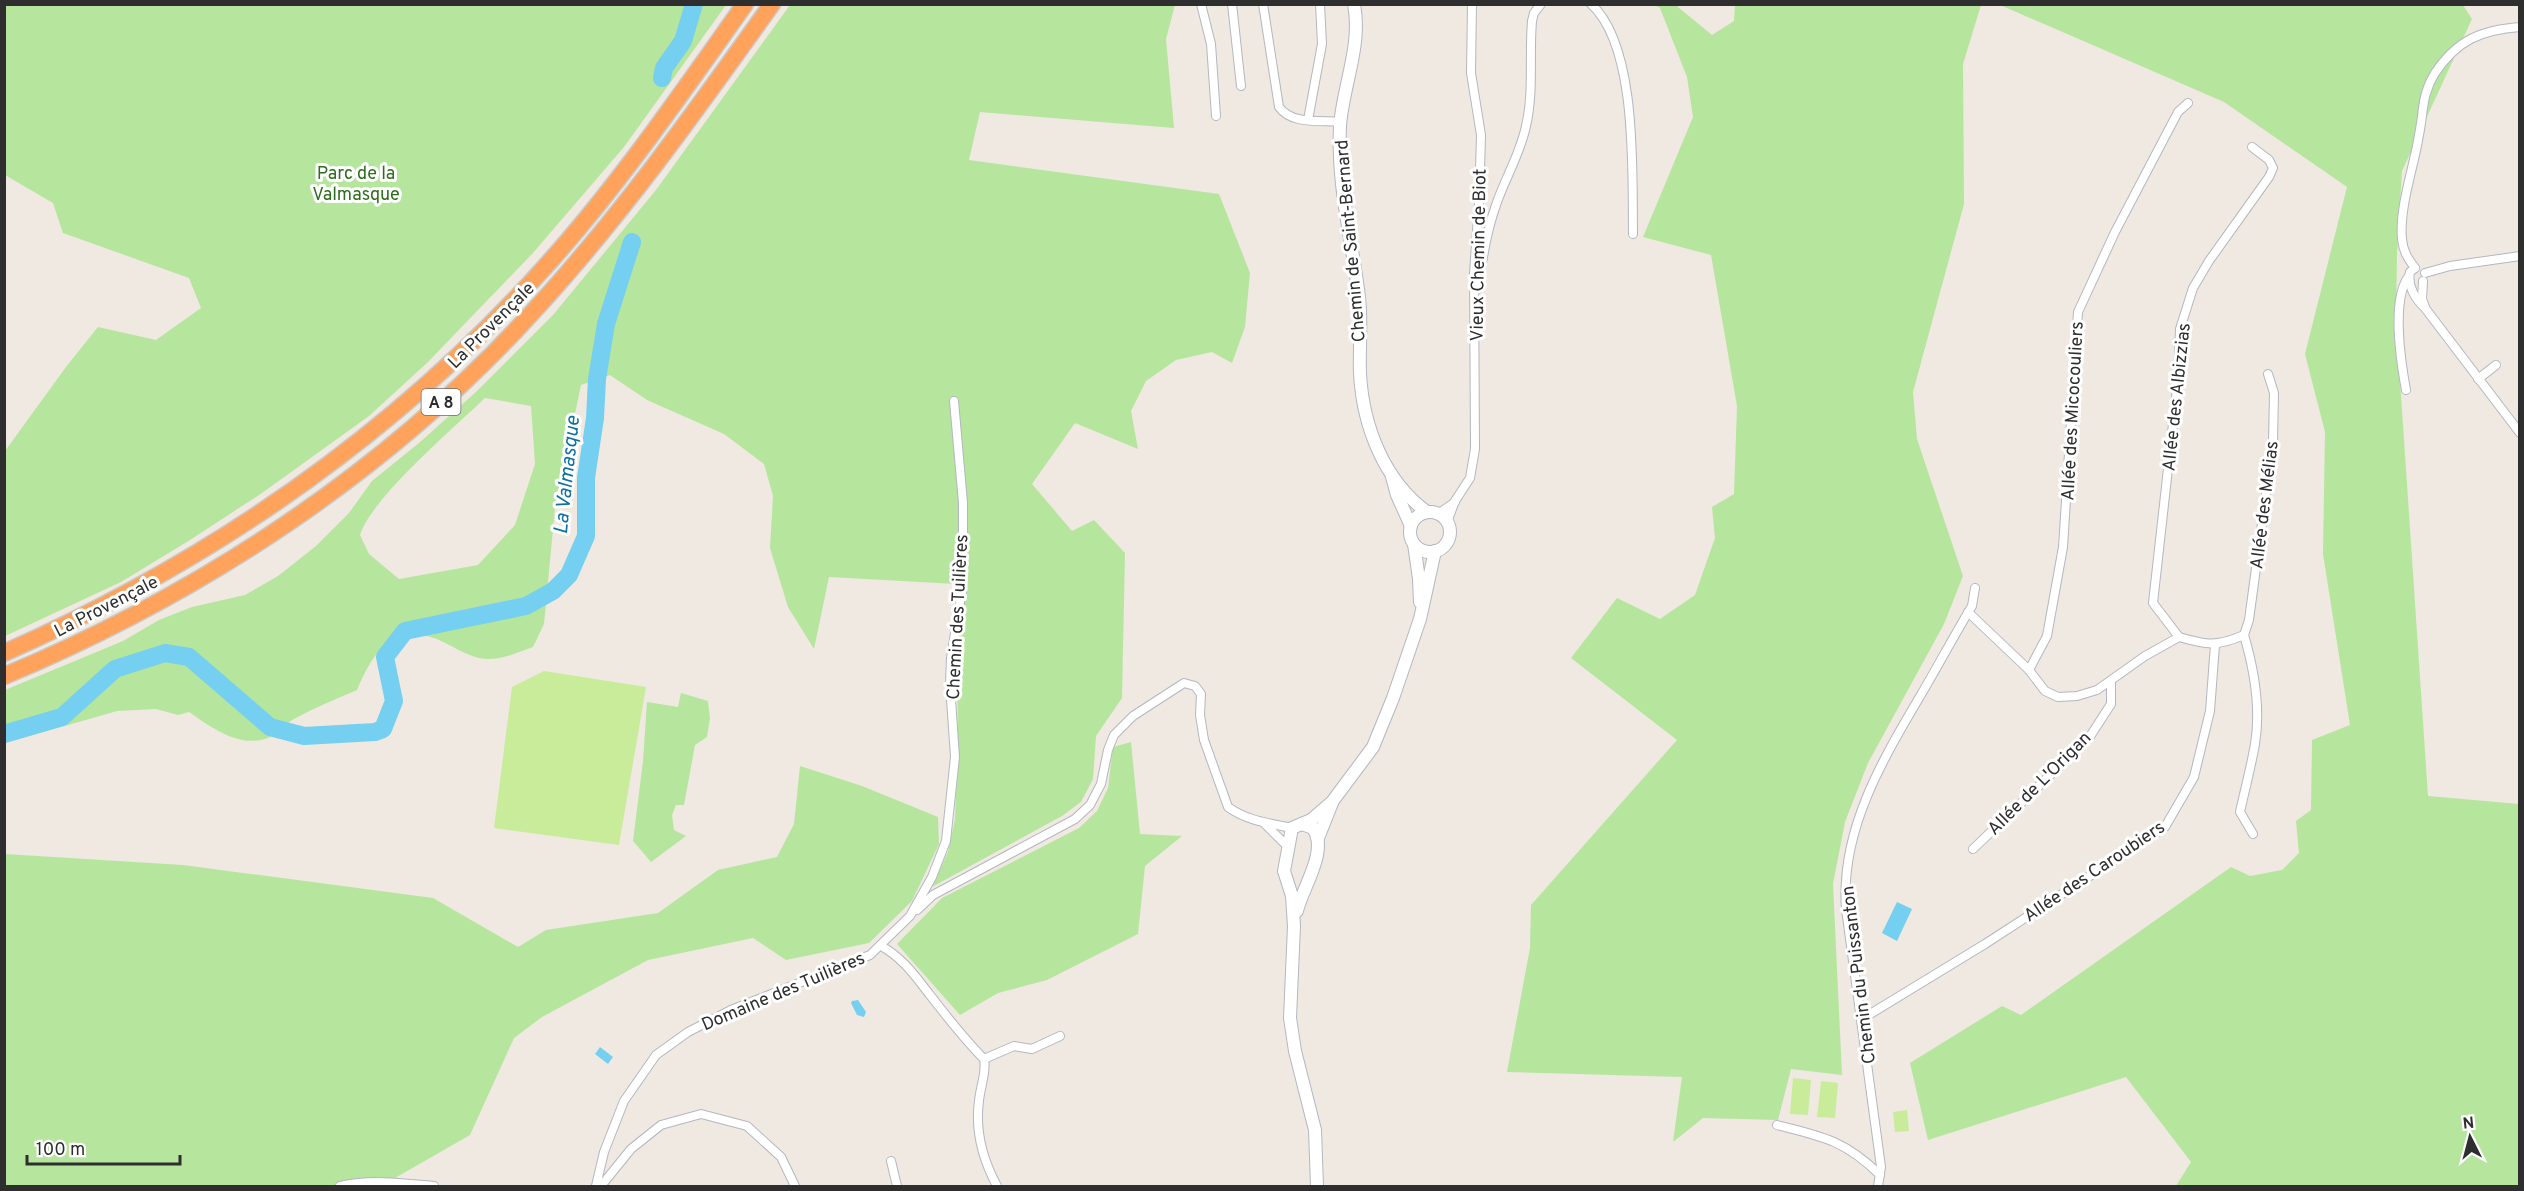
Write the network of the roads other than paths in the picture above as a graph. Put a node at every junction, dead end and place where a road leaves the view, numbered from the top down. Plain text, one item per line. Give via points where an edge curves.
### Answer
1 (745, 4) edge
2 (772, 4) edge
3 (1201, 4) edge
4 (1232, 4) edge
5 (1263, 4) edge
6 (1320, 4) edge
7 (1354, 4) edge
8 (1472, 4) edge
9 (1541, 4) edge
10 (1591, 4) edge
11 (2520, 27) edge
12 (1241, 86) dead end
13 (2188, 103) dead end
14 (1216, 116) dead end
15 (1308, 120) junction
16 (1341, 122) junction
17 (2252, 147) dead end
18 (1633, 234) dead end
19 (2520, 255) edge
20 (2415, 268) junction
21 (2424, 277) junction
22 (2410, 279) junction
23 (1476, 307) junction
24 (2425, 308) junction
25 (2496, 365) dead end
26 (2268, 374) dead end
27 (2478, 379) junction
28 (2406, 390) dead end
29 (954, 401) dead end
30 (2520, 433) edge
31 (1390, 473) junction
32 (1437, 516) junction
33 (1411, 526) junction
34 (1414, 544) junction
35 (1435, 551) junction
36 (1975, 588) dead end
37 (1968, 612) junction
38 (1420, 619) junction
39 (2244, 635) junction
40 (2179, 637) junction
41 (2216, 645) junction
42 (4, 653) edge
43 (2029, 670) junction
44 (4, 676) edge
45 (2111, 681) junction
46 (1332, 802) junction
47 (1262, 822) junction
48 (1297, 826) junction
49 (2253, 834) dead end
50 (1318, 838) junction
51 (1287, 846) junction
52 (1973, 849) dead end
53 (1287, 881) junction
54 (1308, 881) junction
55 (910, 916) junction
56 (1294, 926) junction
57 (881, 946) junction
58 (1862, 1019) junction
59 (1060, 1036) dead end
60 (984, 1059) junction
61 (1777, 1125) dead end
62 (891, 1161) dead end
63 (1880, 1175) junction
64 (340, 1186) edge
65 (434, 1186) edge
66 (598, 1186) edge
67 (795, 1186) edge
68 (897, 1186) edge
69 (997, 1186) edge
70 (1317, 1186) edge
71 (1878, 1186) edge

1 - 42 highway, La Provençale / A 8 via 592,211 522,291 428,383 323,469 223,538 121,597
2 - 44 highway, La Provençale / A 8 via 612,221 527,318 435,407 336,489 238,555 105,630
3 - 14 street via 1210,44
4 - 12 street
5 - 15 street via 1279,107 1293,119
6 - 15 street via 1322,44
7 - 16 main road, Chemin de Saint-Bernard via 1356,33
8 - 23 street, Vieux Chemin de Biot via 1471,73 1481,135
9 - 23 street via 1532,21 1526,128 1488,230
10 - 18 street via 1610,34 1628,93
11 - 20 street via 2485,31 2466,41 2442,65 2427,90 2402,231 2404,250
13 - 43 street, Allée des Micocouliers via 2178,112 2078,312 2063,547 2047,636
15 - 16 street
16 - 31 main road, Chemin de Saint-Bernard via 1344,207 1359,299 1363,399 1371,432
17 - 40 street, Allée des Albizzias via 2273,168 2193,288 2180,329 2153,603
19 - 21 street via 2450,266
20 - 21 street via 2421,269
20 - 22 street
21 - 22 street via 2419,284
21 - 24 street
22 - 24 street via 2418,302
22 - 28 street via 2403,284 2400,309
23 - 32 street, Vieux Chemin de Biot via 1474,460 1470,478 1455,501
24 - 27 street
25 - 27 street
26 - 39 street, Allée des Mélias via 2274,393 2273,442
27 - 30 street
29 - 55 street, Chemin des Tuilières via 963,503 963,584 950,685 955,757 946,842
31 - 32 main road, Chemin de Saint-Bernard via 1414,503
31 - 33 main road, Chemin de Saint-Bernard
32 - 33 main road via 1417,517
32 - 35 main road via 1449,527 1448,539
33 - 34 main road
34 - 35 main road via 1423,551
34 - 38 main road
35 - 38 main road
36 - 37 street, Chemin du Puissanton
37 - 43 street
37 - 58 street, Chemin du Puissanton via 1888,752 1858,819 1845,889
38 - 46 main road via 1381,731
39 - 41 street
39 - 49 street via 2252,660 2257,702 2256,742 2240,812
40 - 41 street
40 - 45 street
41 - 58 street, Allée des Caroubiers via 2210,711 2194,777 2165,827 1985,945
43 - 45 street via 2045,691 2058,697 2097,690
45 - 52 street, Allée de L'Origan via 2111,704 2089,738
46 - 48 main road
46 - 50 main road
47 - 48 street
47 - 51 street
47 - 55 street via 1228,807 1204,740 1201,694 1195,686 1184,682 1133,716 1114,735 1101,784 1090,805 1075,819 933,895
48 - 50 main road via 1313,828
48 - 51 main road
50 - 54 main road
51 - 53 main road
53 - 54 main road via 1297,885
53 - 56 main road
54 - 56 main road
55 - 57 street, Chemin des Tuilières
56 - 70 main road via 1290,1018 1315,1130
57 - 60 street via 895,954
57 - 66 street, Domaine des Tuilières via 870,955 731,1010 688,1032 656,1055 624,1101 604,1152
58 - 63 street, Chemin du Puissanton
59 - 60 street via 1032,1049 1014,1046
60 - 69 street via 978,1103 979,1133 984,1159
61 - 63 street via 1835,1141
62 - 68 street
63 - 71 street, Chemin du Puissanton
64 - 65 street via 389,1182
66 - 67 street, Domaine des Tuilières via 631,1149 661,1125 701,1114 747,1126 781,1157

